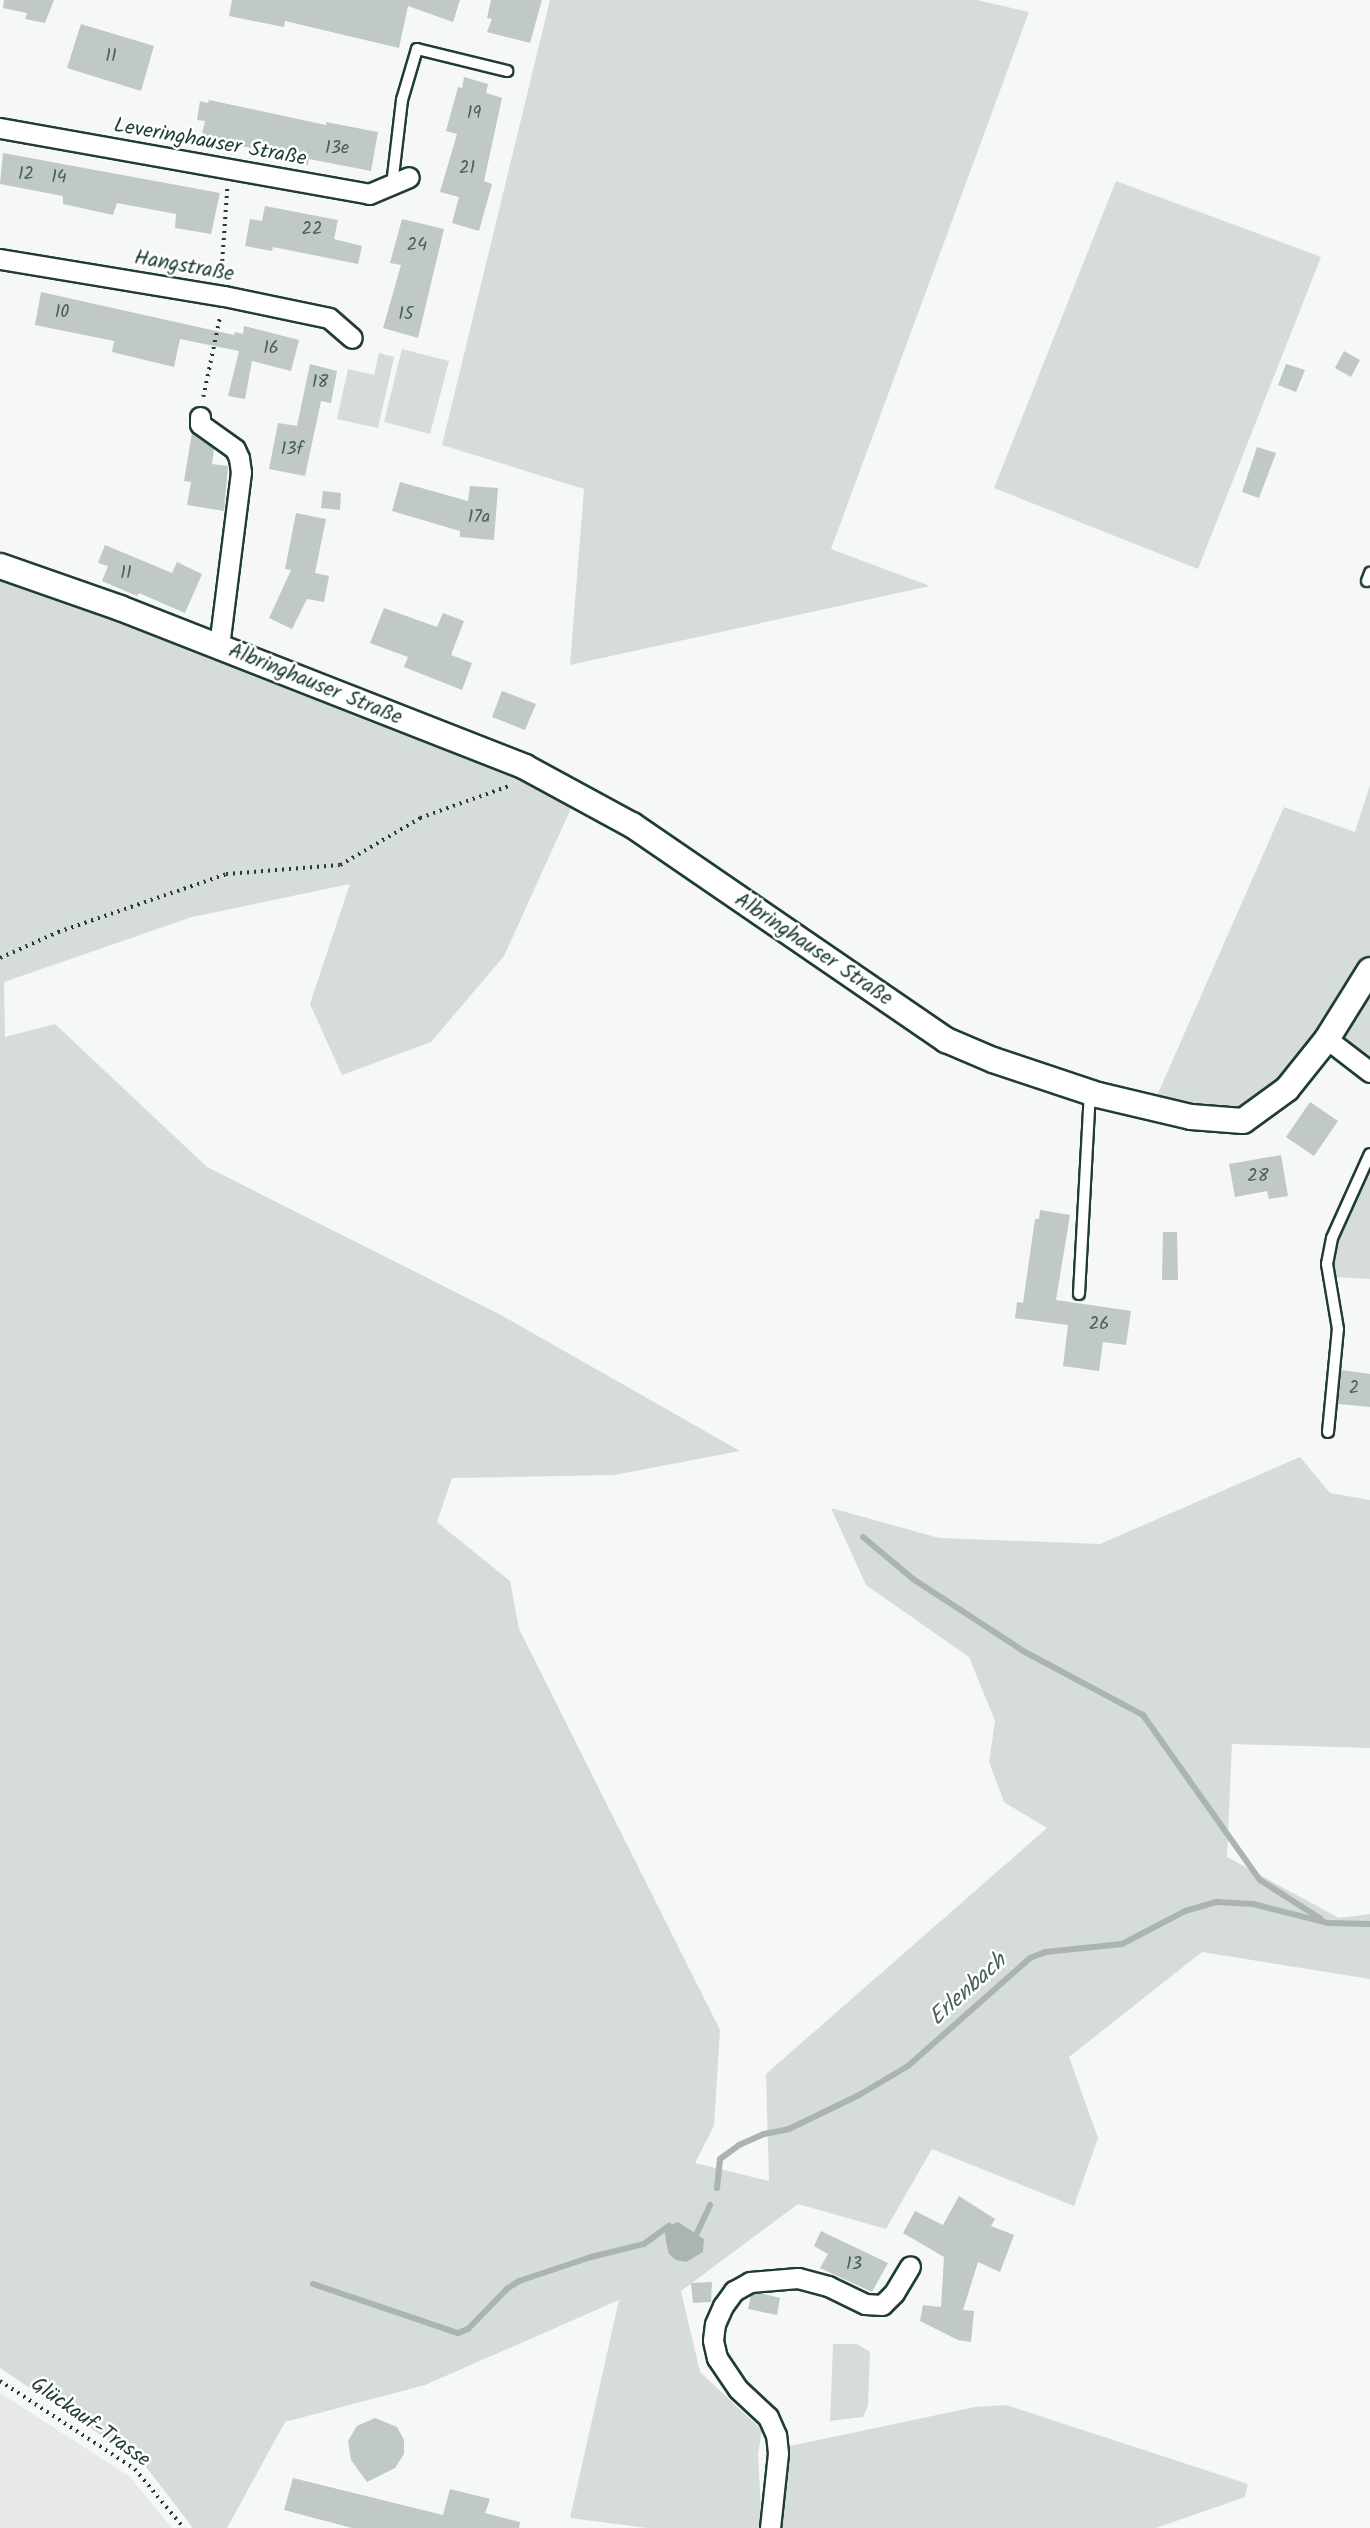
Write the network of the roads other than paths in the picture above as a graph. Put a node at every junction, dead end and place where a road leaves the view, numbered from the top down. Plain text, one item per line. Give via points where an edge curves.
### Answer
1 (507, 71) dead end
2 (0, 128) edge
3 (409, 177) dead end
4 (392, 187) junction
5 (0, 260) edge
6 (352, 338) dead end
7 (200, 417) road end
8 (0, 566) edge
9 (219, 647) junction
10 (1370, 970) edge
11 (1327, 1039) junction
12 (1370, 1072) edge
13 (1090, 1092) junction
14 (1370, 1154) edge
15 (1079, 1294) dead end
16 (1328, 1432) dead end
17 (910, 2266) dead end
18 (770, 2528) edge

1 - 4 lane via 418,49 402,100
2 - 4 street, Leveringhauser Straße via 369,194
3 - 4 street, Leveringhauser Straße
5 - 6 street, Hangstraße via 329,318
7 - 9 street, Albringhauser Straße via 200,424 235,449 239,458
8 - 9 street, Albringhauser Straße
9 - 13 street, Albringhauser Straße via 525,767 632,825 946,1040
10 - 11 street, Albringhauser Straße
11 - 12 street
11 - 13 street, Albringhauser Straße via 1287,1089 1244,1121 1191,1117
13 - 15 lane
14 - 16 lane via 1332,1238 1327,1264 1338,1329
17 - 18 street via 882,2305 865,2304 798,2278 750,2282 734,2291 723,2306 713,2340 717,2358 738,2389 768,2417 776,2435

